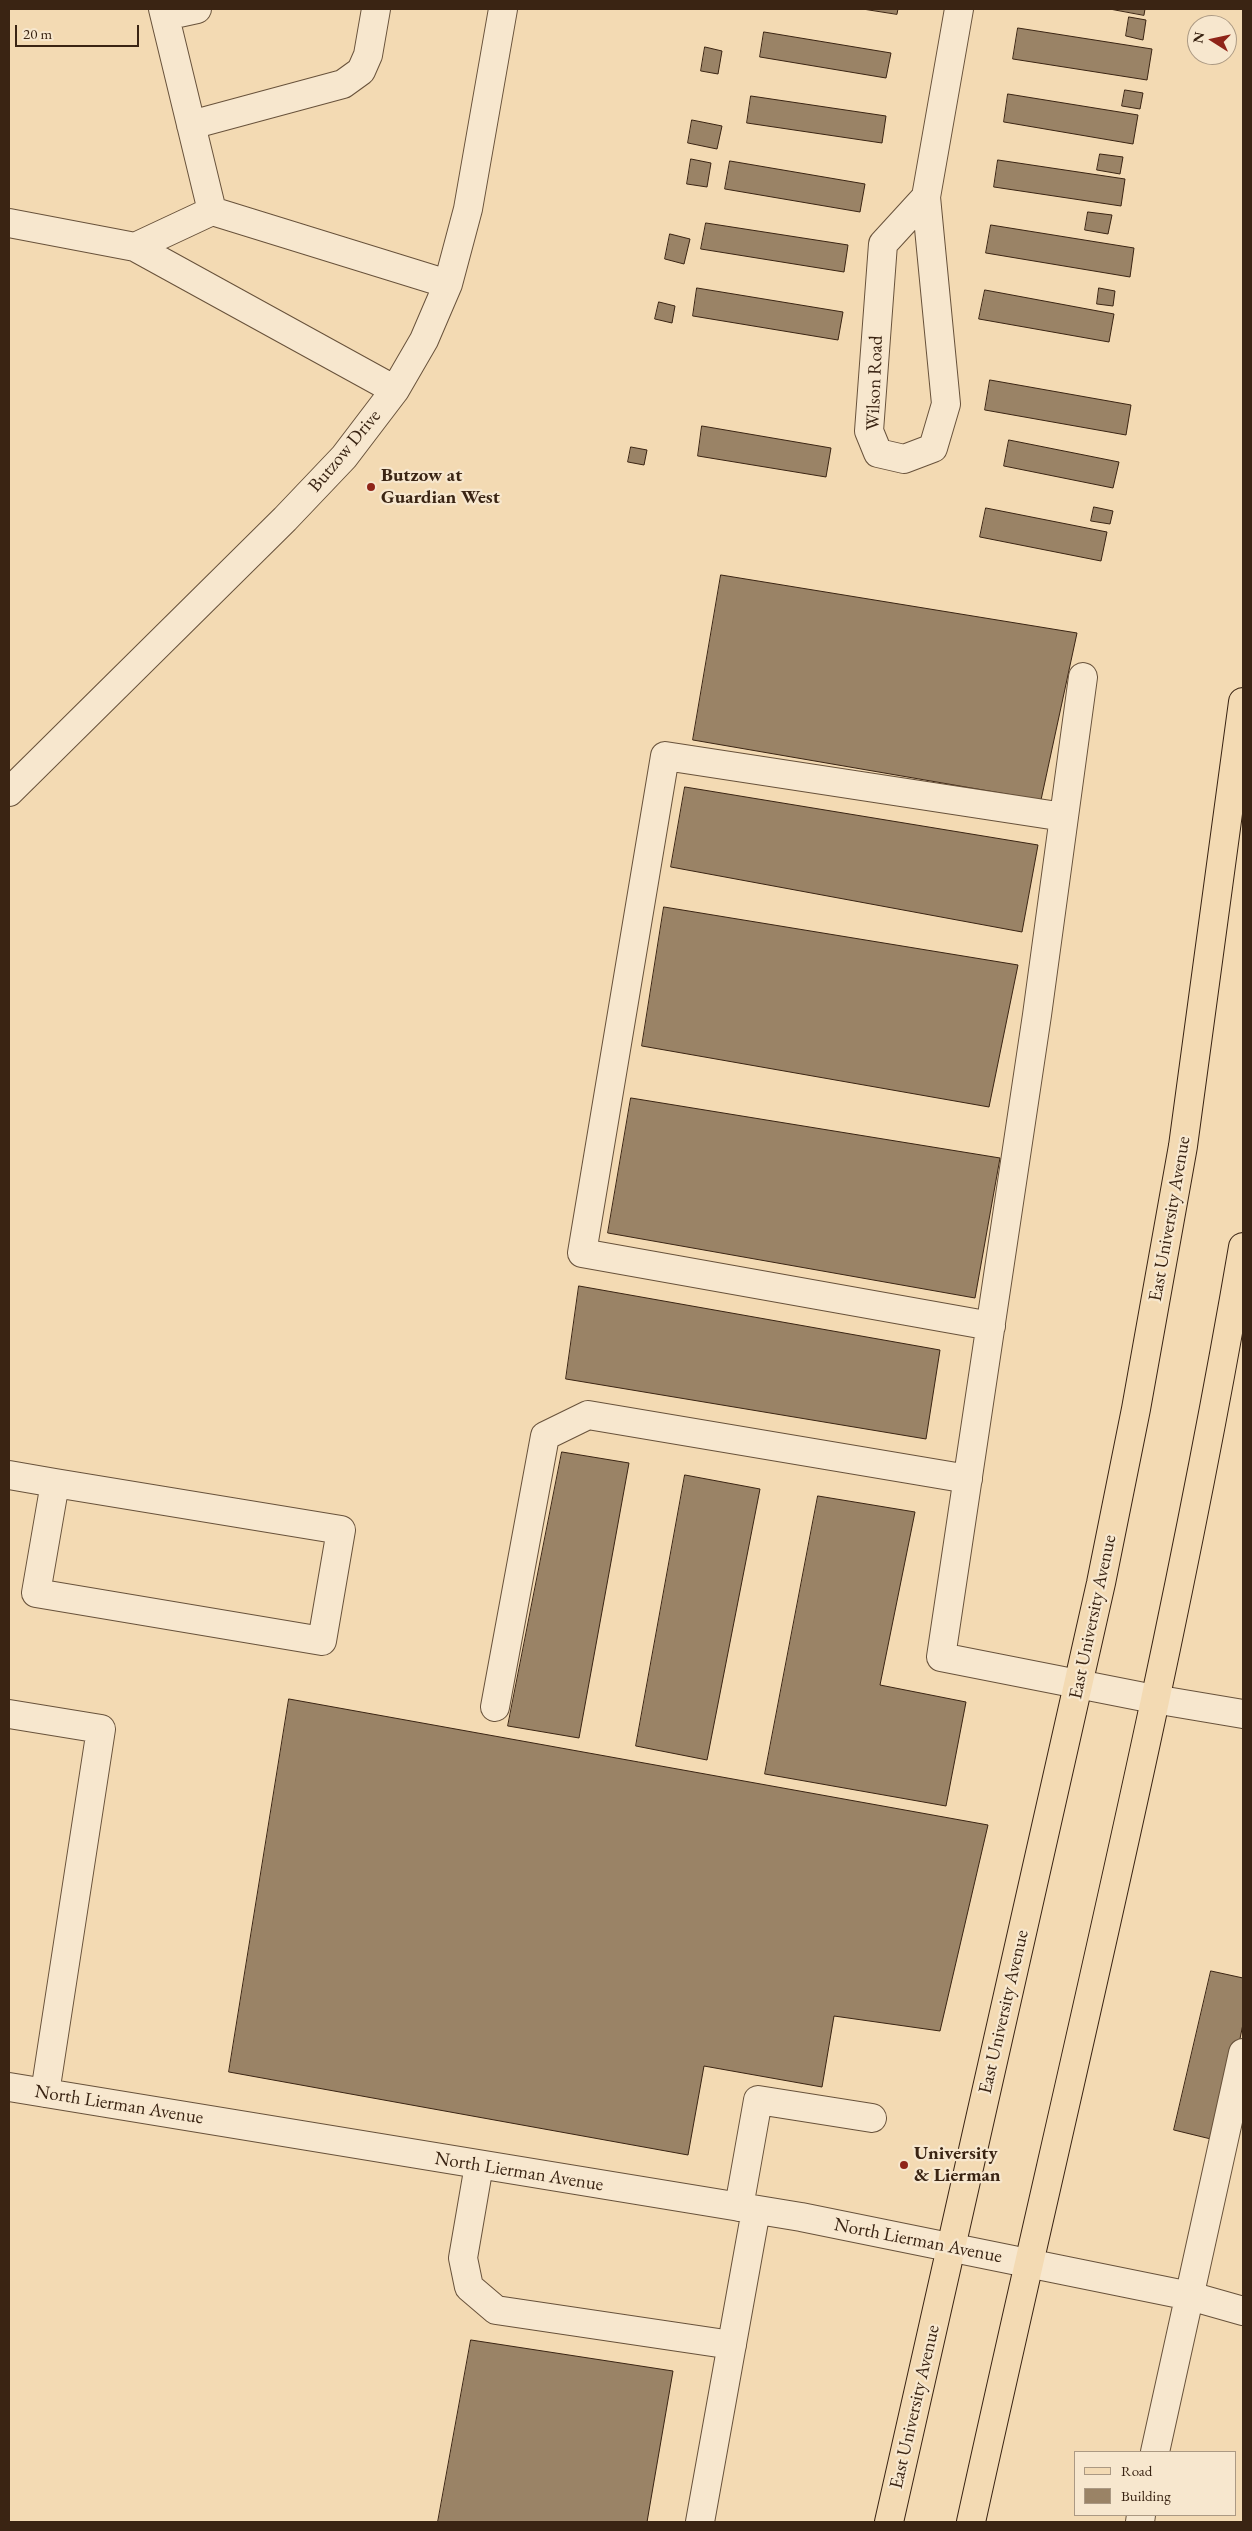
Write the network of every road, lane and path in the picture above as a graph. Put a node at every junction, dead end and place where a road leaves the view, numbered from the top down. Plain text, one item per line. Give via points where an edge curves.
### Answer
1 (198, 9) edge
2 (376, 9) edge
3 (503, 9) edge
4 (959, 9) edge
5 (164, 13) edge
6 (191, 125) junction
7 (926, 197) junction
8 (212, 210) junction
9 (9, 223) edge
10 (135, 247) junction
11 (448, 284) junction
12 (395, 390) junction
13 (1083, 677) dead end
14 (1243, 702) edge
15 (9, 792) edge
16 (1064, 817) junction
17 (1243, 1247) edge
18 (991, 1326) junction
19 (9, 1475) edge
20 (968, 1479) junction
21 (55, 1483) junction
22 (1078, 1685) junction
23 (1154, 1699) junction
24 (495, 1707) dead end
25 (9, 1714) edge
26 (1243, 1714) edge
27 (1243, 2053) edge
28 (9, 2087) edge
29 (45, 2093) junction
30 (872, 2118) dead end
31 (479, 2165) junction
32 (748, 2208) junction
33 (951, 2248) junction
34 (1028, 2263) junction
35 (1190, 2296) junction
36 (1243, 2311) edge
37 (732, 2345) junction
38 (1155, 2451) edge
39 (700, 2522) edge
40 (890, 2522) edge
41 (970, 2522) edge

1 - 5 street
2 - 6 street via 368,55 361,71 343,84
3 - 11 street, Butzow Drive via 468,210
4 - 7 street, Wilson Road
5 - 6 street
6 - 8 street
7 - 7 street, Wilson Road via 946,404 933,448 904,459 878,453 869,431 883,244
8 - 10 street
8 - 11 street
9 - 10 street
10 - 12 street
11 - 12 street, Butzow Drive via 424,340
12 - 15 street, Butzow Drive via 344,457 285,519
13 - 16 street
14 - 22 main road, East University Avenue via 1183,1146 1136,1409
16 - 18 street
16 - 18 street via 665,756 582,1253
17 - 23 main road via 1189,1542
18 - 20 street
19 - 21 street
20 - 22 street via 941,1657
20 - 24 street via 588,1416 545,1436
21 - 21 street via 341,1530 322,1641 36,1593
22 - 23 street
22 - 33 main road, East University Avenue
23 - 26 street
23 - 34 main road
25 - 29 street via 101,1729
27 - 35 street
28 - 29 street, North Lierman Avenue
29 - 31 street, North Lierman Avenue
30 - 32 street via 758,2100
31 - 32 street, North Lierman Avenue
31 - 37 street via 463,2258 469,2287 496,2310
32 - 33 street, North Lierman Avenue
32 - 37 street
33 - 34 street, North Lierman Avenue
33 - 40 main road, East University Avenue
34 - 35 street, North Lierman Avenue
34 - 41 main road
35 - 36 street, North Lierman Avenue
35 - 38 street
37 - 39 street

